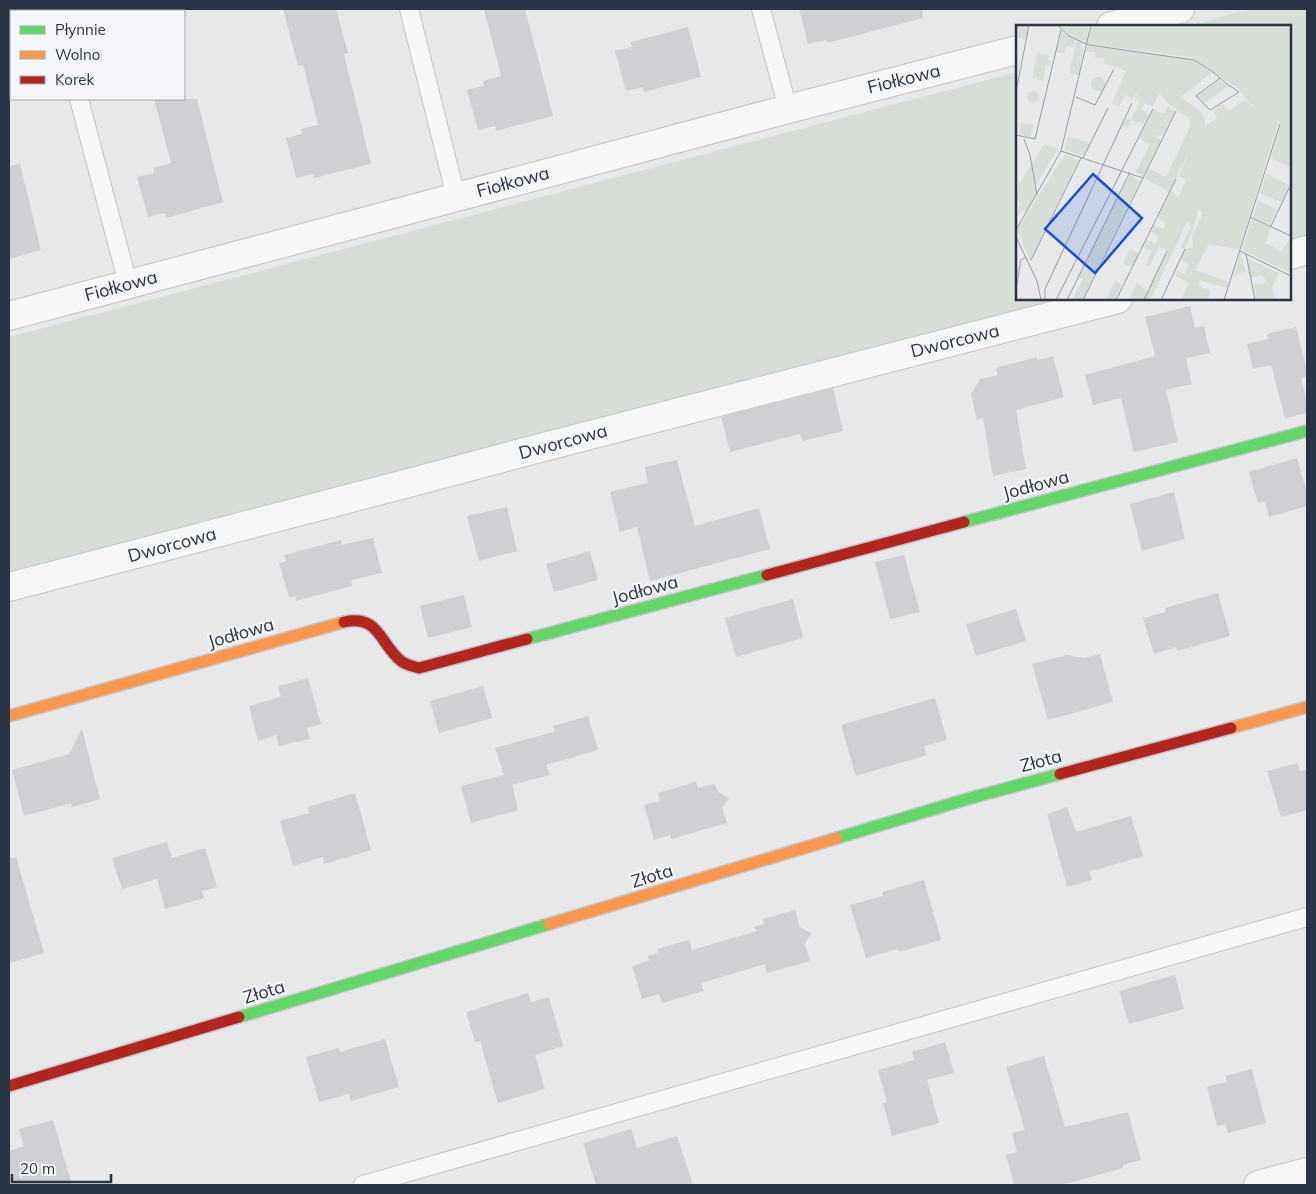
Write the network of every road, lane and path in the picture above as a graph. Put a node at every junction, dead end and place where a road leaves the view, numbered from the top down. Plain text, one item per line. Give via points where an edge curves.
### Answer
1 (409, 9) edge
2 (761, 9) edge
3 (1180, 9) edge
4 (1115, 25) edge
5 (1016, 50) edge
6 (79, 100) edge
7 (788, 109) junction
8 (456, 197) junction
9 (1307, 250) edge
10 (1291, 255) edge
11 (128, 284) junction
12 (1114, 300) edge
13 (9, 316) edge
14 (1307, 431) edge
15 (9, 587) edge
16 (1307, 707) edge
17 (9, 716) edge
18 (1307, 917) edge
19 (9, 1086) edge
20 (1307, 1172) edge
21 (363, 1185) edge
22 (1258, 1185) edge

1 - 8 lane
2 - 7 lane
3 - 4 street
5 - 7 street, Fiołkowa
6 - 11 lane
7 - 8 street, Fiołkowa
8 - 11 street, Fiołkowa
9 - 10 street
11 - 13 street, Fiołkowa
12 - 15 street, Dworcowa
14 - 17 street, Jodłowa via 420,668 401,661 370,626 357,620 347,621
16 - 19 street, Złota via 974,797
18 - 21 lane
20 - 22 street

